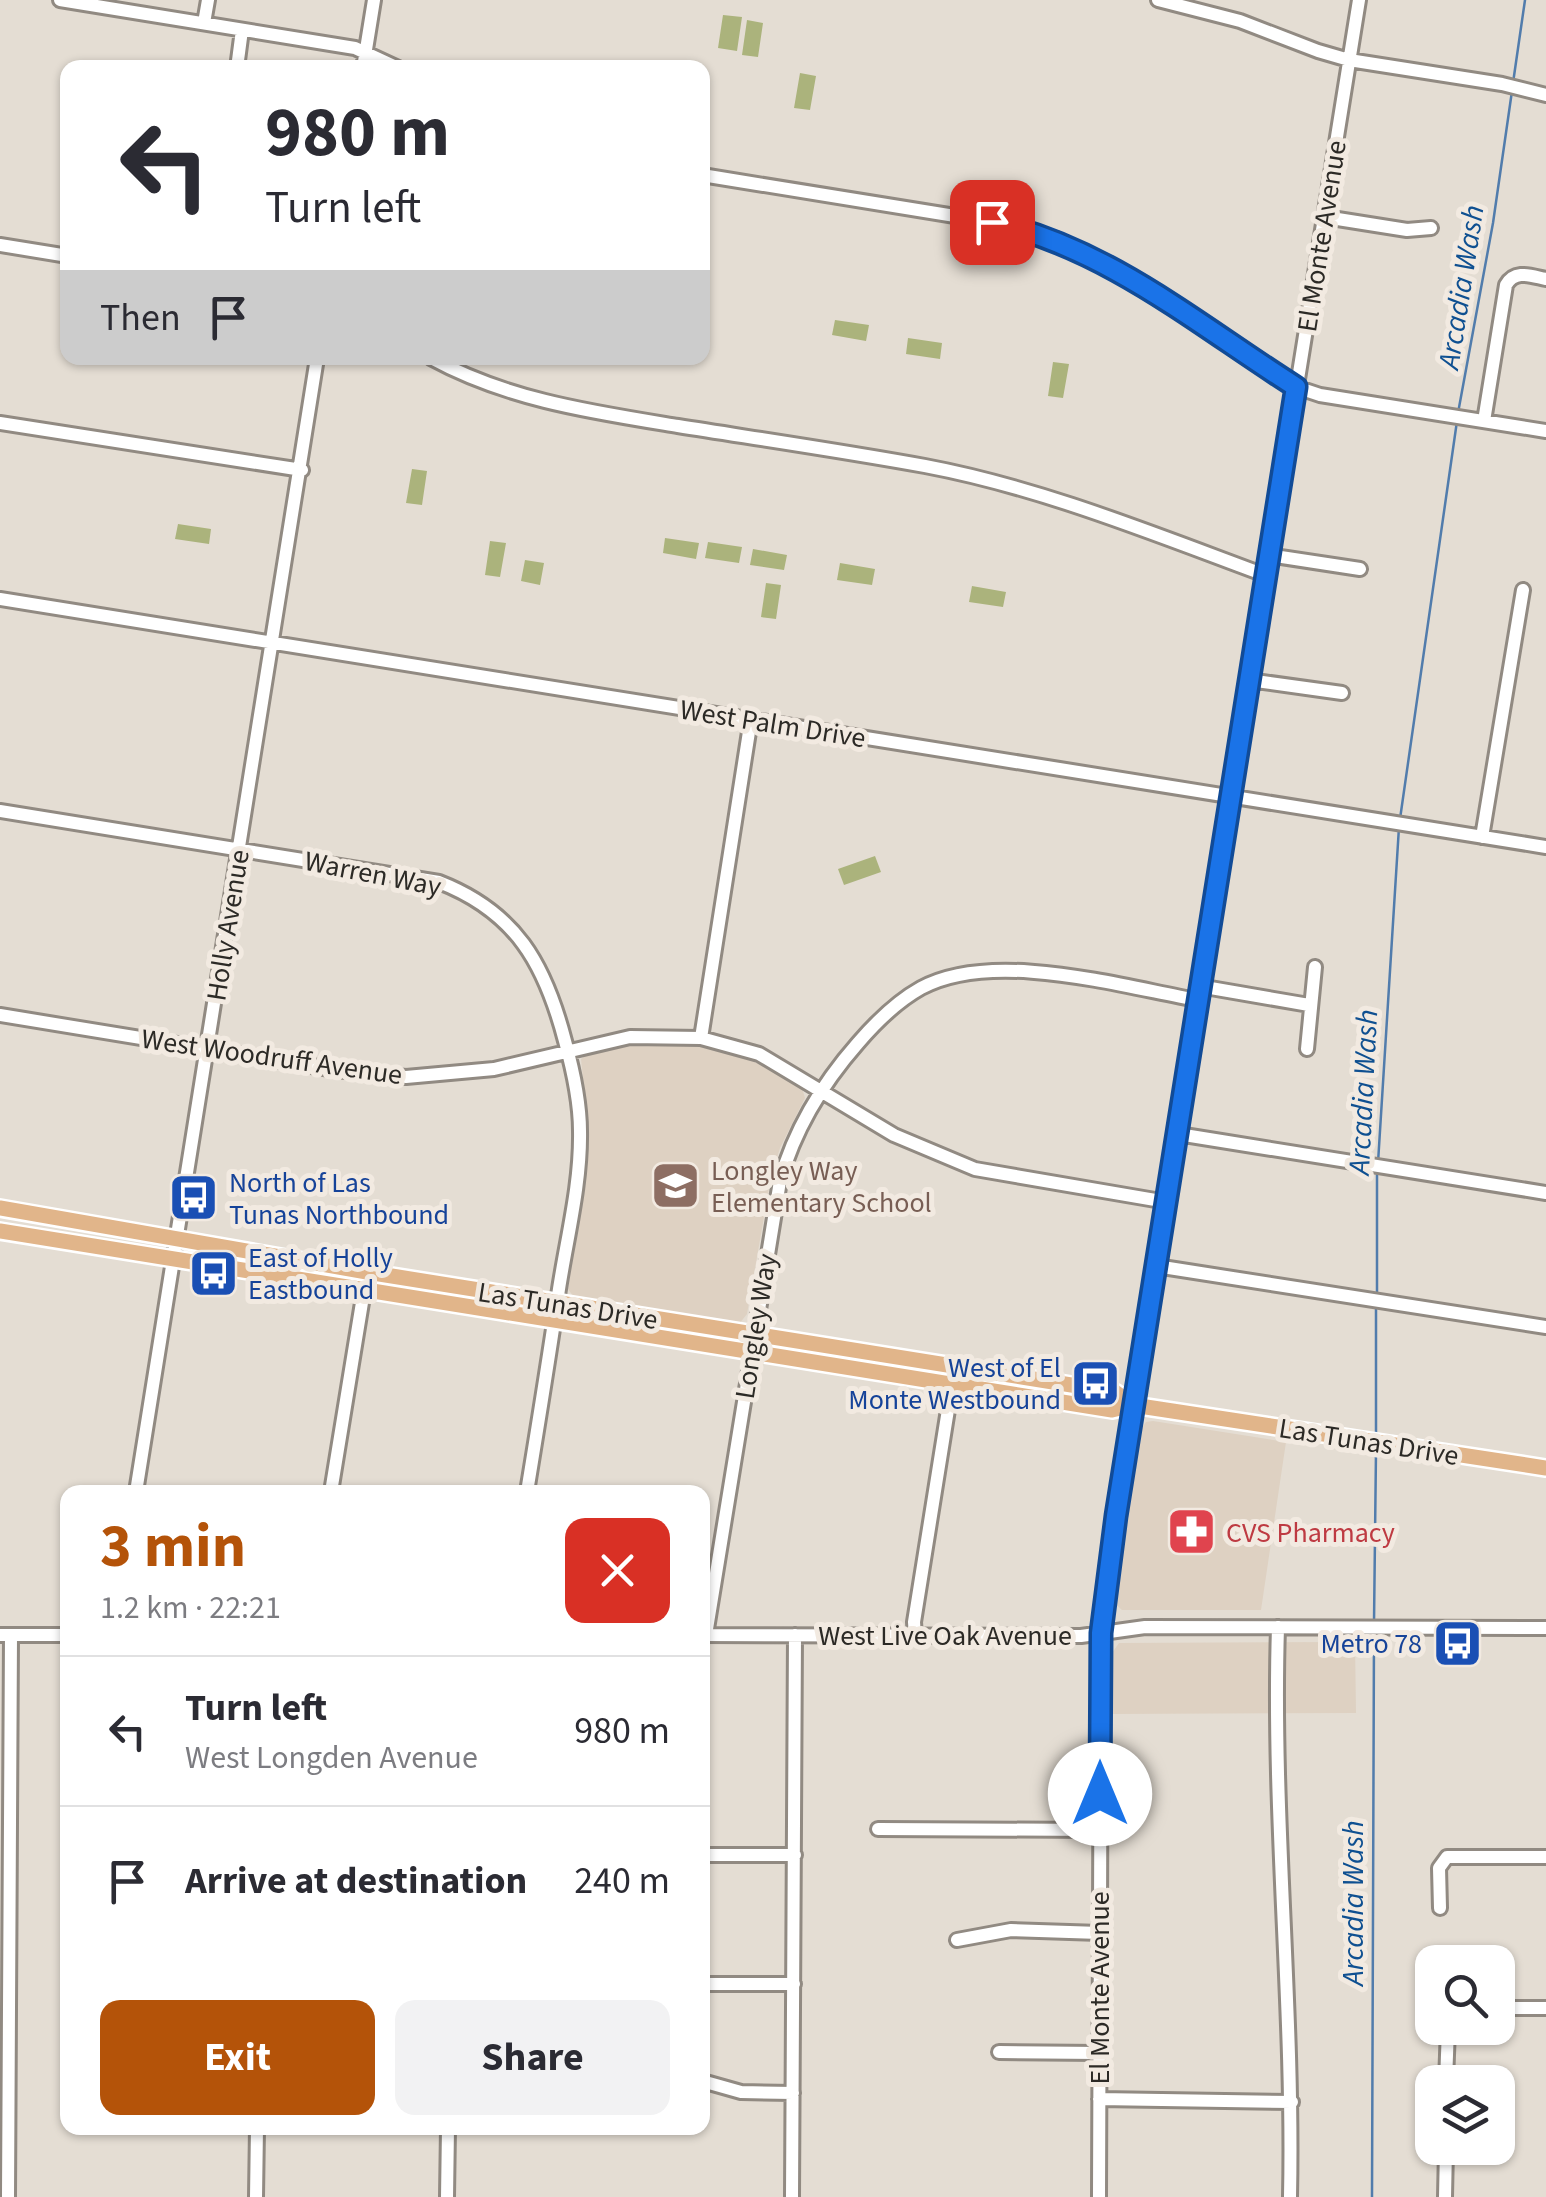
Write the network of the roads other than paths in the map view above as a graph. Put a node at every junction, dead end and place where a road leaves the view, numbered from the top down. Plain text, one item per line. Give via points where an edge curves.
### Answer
1 (60, 0) edge
2 (208, 0) edge
3 (374, 0) edge
4 (1158, 0) edge
5 (1358, 0) edge
6 (204, 22) junction
7 (242, 30) junction
8 (365, 52) junction
9 (238, 60) edge
10 (364, 60) edge
11 (382, 60) edge
12 (1349, 60) junction
13 (1546, 95) edge
14 (710, 176) edge
15 (1324, 217) junction
16 (1432, 228) dead end
17 (0, 245) edge
18 (60, 255) edge
19 (1546, 279) edge
20 (316, 365) edge
21 (447, 365) edge
22 (1296, 387) junction
23 (1484, 421) junction
24 (0, 423) edge
25 (1546, 431) edge
26 (302, 470) junction
27 (1268, 555) junction
28 (1360, 569) dead end
29 (1265, 575) junction
30 (1524, 590) dead end
31 (0, 599) edge
32 (274, 643) junction
33 (1250, 680) junction
34 (1342, 693) dead end
35 (750, 719) junction
36 (1230, 796) junction
37 (0, 811) edge
38 (1482, 837) junction
39 (1546, 846) edge
40 (239, 849) junction
41 (1315, 967) dead end
42 (1198, 993) junction
43 (1309, 1005) junction
44 (0, 1015) edge
45 (701, 1038) junction
46 (207, 1048) junction
47 (1307, 1049) dead end
48 (568, 1050) junction
49 (820, 1090) junction
50 (1178, 1134) junction
51 (1546, 1194) edge
52 (1166, 1202) junction
53 (0, 1208) edge
54 (0, 1232) edge
55 (177, 1238) junction
56 (173, 1261) junction
57 (1156, 1266) junction
58 (367, 1272) junction
59 (364, 1292) junction
60 (557, 1304) junction
61 (554, 1322) junction
62 (1546, 1327) edge
63 (753, 1334) junction
64 (750, 1352) junction
65 (955, 1366) junction
66 (952, 1387) junction
67 (1133, 1405) junction
68 (1546, 1468) edge
69 (137, 1485) edge
70 (332, 1485) edge
71 (528, 1485) edge
72 (710, 1599) edge
73 (1278, 1627) junction
74 (1546, 1628) edge
75 (1101, 1633) junction
76 (5, 1635) edge
77 (60, 1635) edge
78 (795, 1635) junction
79 (710, 1636) edge
80 (915, 1636) junction
81 (6, 1759) edge
82 (878, 1829) dead end
83 (1099, 1830) junction
84 (710, 1855) edge
85 (795, 1855) junction
86 (1546, 1858) edge
87 (1440, 1908) dead end
88 (1100, 1933) junction
89 (958, 1940) dead end
90 (710, 1984) edge
91 (794, 1984) junction
92 (1515, 2008) edge
93 (1546, 2008) edge
94 (999, 2052) dead end
95 (1099, 2053) junction
96 (710, 2083) edge
97 (794, 2093) junction
98 (1099, 2099) junction
99 (1292, 2102) junction
100 (257, 2135) edge
101 (448, 2135) edge
102 (1446, 2165) edge
103 (8, 2197) edge
104 (256, 2197) edge
105 (448, 2197) edge
106 (792, 2197) edge
107 (1099, 2197) edge
108 (1290, 2197) edge
109 (1446, 2197) edge

1 - 6 street
2 - 6 street
3 - 8 street
4 - 12 street via 1240,20
5 - 12 street, El Monte Avenue
6 - 7 street
7 - 8 street
7 - 9 street
8 - 10 street
8 - 11 street
12 - 13 street
12 - 15 street, El Monte Avenue
14 - 22 street via 992,222 1056,239 1138,282
15 - 16 street
15 - 22 street, El Monte Avenue
17 - 18 street
19 - 23 street via 1511,277
20 - 26 street, Holly Avenue
21 - 29 street via 558,406 990,481
22 - 23 street
22 - 27 street, El Monte Avenue
23 - 25 street
24 - 26 street
26 - 32 street, Holly Avenue
27 - 28 street
27 - 29 street, El Monte Avenue
29 - 33 street, El Monte Avenue
30 - 38 street
31 - 32 street, West Palm Drive
32 - 35 street, West Palm Drive
32 - 40 street, Holly Avenue
33 - 34 street
33 - 36 street, El Monte Avenue
35 - 36 street, West Palm Drive
35 - 45 street
36 - 38 street, West Palm Drive
36 - 42 street, El Monte Avenue
37 - 40 street, Warren Way
38 - 39 street, West Palm Drive
40 - 46 street, Holly Avenue
40 - 48 street, Warren Way via 439,882 484,905 511,928 545,976
41 - 43 street
42 - 43 street, Longley Way
42 - 49 street, Longley Way via 1017,972 946,978 872,1026
42 - 50 street, El Monte Avenue
43 - 47 street
44 - 46 street, West Woodruff Avenue
45 - 48 street, West Woodruff Avenue via 630,1037
45 - 49 street, West Woodruff Avenue via 759,1054
46 - 48 street, West Woodruff Avenue via 406,1077 494,1069
46 - 55 street, Holly Avenue
48 - 60 street, Warren Way via 580,1145
49 - 52 street, West Woodruff Avenue via 894,1135 975,1169
49 - 63 street, Longley Way via 780,1180
50 - 51 street
50 - 52 street, El Monte Avenue
52 - 57 street, El Monte Avenue
53 - 55 main road, Las Tunas Drive
54 - 56 main road, Las Tunas Drive
55 - 56 street, Holly Avenue
55 - 58 main road, Las Tunas Drive
56 - 59 main road, Las Tunas Drive
56 - 69 street, Holly Avenue
57 - 62 street
57 - 67 street, El Monte Avenue
58 - 59 street
58 - 60 main road, Las Tunas Drive
59 - 61 main road, Las Tunas Drive
59 - 70 street
60 - 61 street, Warren Way
60 - 63 main road, Las Tunas Drive
61 - 64 main road, Las Tunas Drive
61 - 71 street, Warren Way
63 - 64 street, Longley Way
63 - 65 main road, Las Tunas Drive
64 - 66 main road, Las Tunas Drive
64 - 72 street, Longley Way
65 - 66 street
65 - 67 main road, Las Tunas Drive via 1118,1392
66 - 67 main road, Las Tunas Drive via 1112,1410
66 - 80 street
67 - 68 main road, Las Tunas Drive
67 - 75 street, El Monte Avenue
73 - 74 street, West Live Oak Avenue
73 - 75 street, West Live Oak Avenue
73 - 99 street via 1276,1742
75 - 80 street, West Live Oak Avenue
75 - 83 street, El Monte Avenue
76 - 77 street
76 - 81 street
78 - 79 street, West Live Oak Avenue
78 - 80 street, West Live Oak Avenue
78 - 85 street
81 - 103 street
82 - 83 street
83 - 88 street, El Monte Avenue
84 - 85 street
85 - 91 street
86 - 87 street via 1447,1857 1439,1868
88 - 89 street via 1012,1930
88 - 95 street, El Monte Avenue
90 - 91 street
91 - 97 street
92 - 93 street
94 - 95 street
95 - 98 street, El Monte Avenue
96 - 97 street via 740,2092
97 - 106 street
98 - 99 street
98 - 107 street, El Monte Avenue
99 - 108 street
100 - 104 street
101 - 105 street
102 - 109 street

